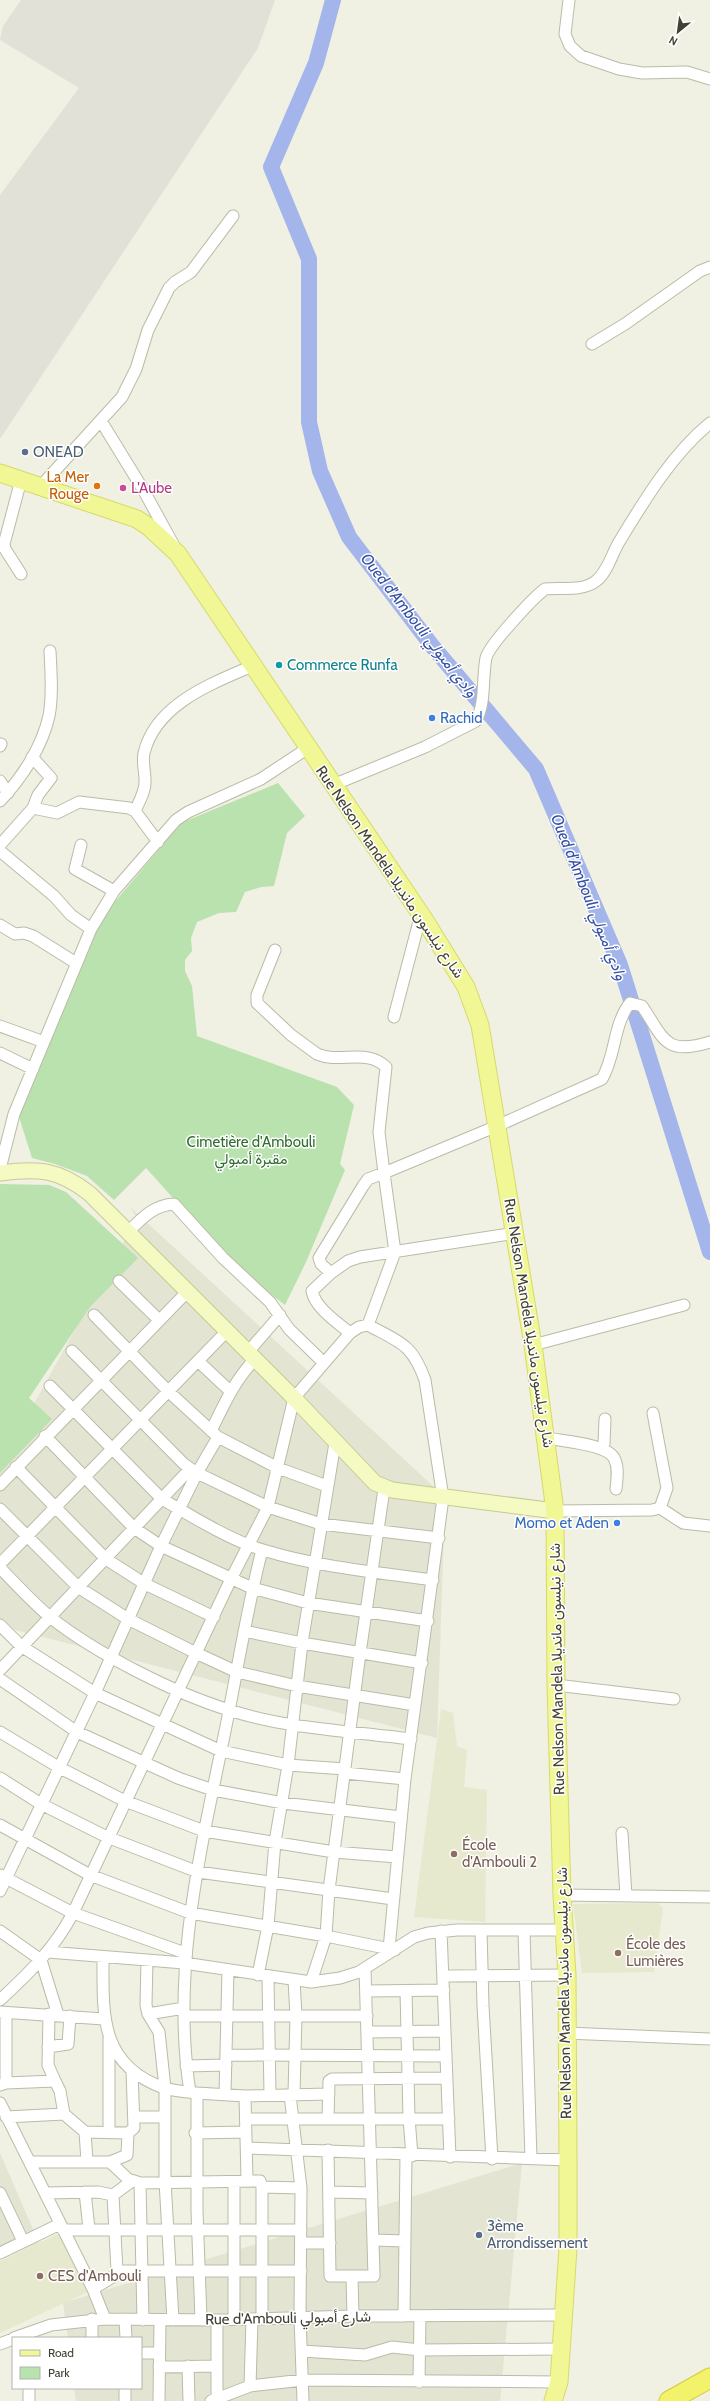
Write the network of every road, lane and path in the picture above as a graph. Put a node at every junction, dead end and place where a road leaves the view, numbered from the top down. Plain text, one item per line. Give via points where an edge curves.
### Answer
1 (569, 0) edge
2 (710, 79) edge
3 (233, 216) dead end
4 (710, 267) edge
5 (592, 344) dead end
6 (101, 421) junction
7 (710, 423) edge
8 (0, 473) edge
9 (21, 480) junction
10 (40, 487) junction
11 (178, 554) junction
12 (20, 574) dead end
13 (50, 651) dead end
14 (252, 666) junction
15 (308, 748) junction
16 (32, 757) junction
17 (0, 781) edge
18 (333, 785) junction
19 (8, 793) junction
20 (0, 801) edge
21 (33, 808) junction
22 (135, 811) junction
23 (158, 842) junction
24 (0, 845) edge
25 (81, 845) dead end
26 (0, 850) edge
27 (114, 891) junction
28 (421, 914) junction
29 (0, 924) edge
30 (91, 929) junction
31 (275, 950) dead end
32 (76, 963) junction
33 (394, 1017) dead end
34 (0, 1026) edge
35 (44, 1042) junction
36 (709, 1044) edge
37 (0, 1053) edge
38 (33, 1069) junction
39 (497, 1126) junction
40 (0, 1169) edge
41 (0, 1173) edge
42 (384, 1173) junction
43 (128, 1232) junction
44 (516, 1234) junction
45 (395, 1252) junction
46 (331, 1273) junction
47 (120, 1281) dead end
48 (187, 1292) junction
49 (684, 1305) dead end
50 (94, 1315) dead end
51 (280, 1315) junction
52 (159, 1320) junction
53 (368, 1325) junction
54 (227, 1331) junction
55 (350, 1333) junction
56 (533, 1345) junction
57 (129, 1350) junction
58 (72, 1351) dead end
59 (251, 1356) junction
60 (199, 1362) junction
61 (324, 1362) junction
62 (100, 1379) junction
63 (50, 1386) dead end
64 (230, 1391) junction
65 (169, 1392) junction
66 (294, 1398) junction
67 (73, 1408) junction
68 (653, 1413) dead end
69 (141, 1419) junction
70 (605, 1419) dead end
71 (215, 1434) junction
72 (45, 1436) junction
73 (547, 1438) junction
74 (335, 1443) junction
75 (600, 1447) junction
76 (111, 1448) junction
77 (16, 1467) junction
78 (278, 1468) junction
79 (193, 1471) junction
80 (84, 1477) junction
81 (0, 1485) edge
82 (327, 1486) junction
83 (384, 1489) junction
84 (616, 1489) dead end
85 (443, 1498) junction
86 (162, 1499) junction
87 (55, 1506) junction
88 (268, 1507) junction
89 (660, 1508) junction
90 (0, 1510) edge
91 (180, 1510) junction
92 (555, 1511) junction
93 (321, 1524) junction
94 (710, 1526) edge
95 (134, 1528) junction
96 (377, 1530) junction
97 (29, 1536) junction
98 (439, 1538) junction
99 (250, 1545) junction
100 (161, 1546) junction
101 (262, 1550) junction
102 (106, 1559) junction
103 (0, 1564) edge
104 (314, 1564) junction
105 (0, 1568) edge
106 (372, 1572) junction
107 (231, 1579) junction
108 (433, 1580) junction
109 (145, 1584) junction
110 (78, 1587) junction
111 (252, 1588) junction
112 (308, 1603) junction
113 (366, 1612) junction
114 (50, 1616) junction
115 (214, 1617) junction
116 (128, 1619) junction
117 (428, 1621) junction
118 (0, 1624) edge
119 (244, 1631) junction
120 (302, 1643) junction
121 (21, 1646) junction
122 (196, 1653) junction
123 (360, 1653) junction
124 (111, 1657) junction
125 (422, 1663) junction
126 (0, 1670) edge
127 (237, 1672) junction
128 (0, 1679) edge
129 (556, 1684) junction
130 (297, 1686) junction
131 (178, 1690) junction
132 (95, 1693) junction
133 (355, 1694) junction
134 (674, 1699) dead end
135 (415, 1705) junction
136 (229, 1710) junction
137 (293, 1724) junction
138 (162, 1725) junction
139 (351, 1731) junction
140 (0, 1732) edge
141 (76, 1732) junction
142 (411, 1739) junction
143 (221, 1751) junction
144 (145, 1762) junction
145 (288, 1765) junction
146 (60, 1768) junction
147 (345, 1771) junction
148 (0, 1778) edge
149 (406, 1779) junction
150 (213, 1790) junction
151 (125, 1801) junction
152 (283, 1803) junction
153 (41, 1804) junction
154 (340, 1810) junction
155 (401, 1817) junction
156 (0, 1825) edge
157 (204, 1831) junction
158 (622, 1834) dead end
159 (107, 1837) junction
160 (24, 1840) junction
161 (275, 1842) junction
162 (334, 1852) junction
163 (397, 1857) junction
164 (198, 1872) junction
165 (90, 1876) junction
166 (3, 1877) edge
167 (271, 1883) junction
168 (0, 1890) edge
169 (329, 1890) junction
170 (562, 1895) junction
171 (626, 1896) junction
172 (710, 1896) edge
173 (393, 1899) junction
174 (73, 1913) junction
175 (190, 1913) junction
176 (268, 1926) junction
177 (481, 1930) junction
178 (563, 1930) junction
179 (0, 1931) edge
180 (441, 1931) junction
181 (524, 1931) junction
182 (326, 1936) junction
183 (392, 1950) junction
184 (44, 1956) junction
185 (103, 1957) junction
186 (185, 1958) junction
187 (147, 1960) junction
188 (365, 1969) junction
189 (228, 1970) junction
190 (567, 1975) junction
191 (263, 1976) junction
192 (443, 1976) junction
193 (526, 1976) junction
194 (482, 1977) junction
195 (294, 1980) junction
196 (311, 1982) junction
197 (444, 1990) junction
198 (367, 1991) junction
199 (406, 1991) junction
200 (0, 2000) edge
201 (184, 2012) junction
202 (3, 2013) edge
203 (54, 2014) junction
204 (148, 2014) junction
205 (70, 2016) junction
206 (268, 2016) junction
207 (296, 2016) junction
208 (367, 2016) junction
209 (226, 2017) junction
210 (104, 2019) junction
211 (407, 2031) junction
212 (445, 2031) junction
213 (367, 2032) junction
214 (566, 2033) junction
215 (109, 2038) junction
216 (710, 2039) edge
217 (48, 2047) junction
218 (269, 2055) junction
219 (296, 2055) junction
220 (368, 2055) junction
221 (408, 2056) junction
222 (446, 2056) junction
223 (226, 2060) junction
224 (186, 2066) junction
225 (132, 2071) junction
226 (368, 2078) junction
227 (408, 2078) junction
228 (447, 2078) junction
229 (55, 2081) junction
230 (3, 2084) edge
231 (165, 2088) junction
232 (193, 2093) junction
233 (225, 2094) junction
234 (292, 2094) junction
235 (329, 2094) junction
236 (270, 2095) junction
237 (245, 2096) junction
238 (0, 2103) edge
239 (64, 2114) junction
240 (134, 2117) junction
241 (165, 2117) junction
242 (409, 2118) junction
243 (246, 2119) junction
244 (293, 2119) junction
245 (328, 2119) junction
246 (369, 2119) junction
247 (448, 2119) junction
248 (5, 2122) edge
249 (85, 2132) junction
250 (246, 2132) junction
251 (109, 2133) junction
252 (128, 2133) junction
253 (196, 2133) junction
254 (247, 2148) junction
255 (295, 2148) junction
256 (328, 2150) junction
257 (371, 2154) junction
258 (409, 2156) junction
259 (450, 2157) junction
260 (492, 2159) junction
261 (531, 2159) junction
262 (568, 2160) junction
263 (87, 2161) junction
264 (30, 2162) junction
265 (110, 2162) junction
266 (247, 2180) junction
267 (136, 2182) junction
268 (165, 2182) junction
269 (196, 2182) junction
270 (234, 2182) junction
271 (262, 2187) junction
272 (301, 2188) junction
273 (85, 2192) junction
274 (329, 2192) junction
275 (0, 2193) edge
276 (45, 2193) junction
277 (372, 2193) junction
278 (113, 2195) junction
279 (61, 2227) junction
280 (89, 2229) junction
281 (116, 2230) junction
282 (141, 2230) junction
283 (169, 2230) junction
284 (198, 2230) junction
285 (233, 2230) junction
286 (301, 2230) junction
287 (263, 2231) junction
288 (374, 2240) junction
289 (23, 2241) junction
290 (405, 2241) junction
291 (301, 2243) junction
292 (330, 2243) junction
293 (0, 2253) edge
294 (117, 2271) junction
295 (301, 2271) junction
296 (142, 2272) junction
297 (171, 2272) junction
298 (200, 2272) junction
299 (234, 2272) junction
300 (260, 2272) junction
301 (352, 2276) junction
302 (93, 2289) junction
303 (565, 2315) junction
304 (353, 2316) junction
305 (404, 2316) junction
306 (420, 2316) junction
307 (300, 2317) junction
308 (92, 2319) junction
309 (105, 2319) junction
310 (201, 2319) junction
311 (234, 2319) junction
312 (257, 2319) junction
313 (125, 2320) junction
314 (143, 2320) junction
315 (160, 2320) junction
316 (172, 2320) junction
317 (217, 2320) junction
318 (20, 2337) edge
319 (92, 2337) edge
320 (126, 2337) edge
321 (12, 2340) edge
322 (0, 2344) edge
323 (562, 2349) junction
324 (420, 2350) junction
325 (302, 2351) junction
326 (142, 2353) edge
327 (159, 2353) junction
328 (188, 2366) junction
329 (217, 2366) junction
330 (159, 2367) junction
331 (710, 2378) edge
332 (303, 2380) junction
333 (419, 2382) junction
334 (559, 2382) junction
335 (250, 2386) junction
336 (29, 2389) edge
337 (125, 2389) edge
338 (710, 2392) edge
339 (29, 2401) edge
340 (125, 2401) edge
341 (158, 2401) edge
342 (190, 2401) edge
343 (215, 2401) edge
344 (303, 2401) edge
345 (553, 2401) edge
346 (561, 2401) edge
347 (669, 2401) edge
348 (694, 2401) edge

1 - 2 street via 565,34 570,46 581,56 619,69 642,73 687,72
3 - 6 street via 191,272 169,288 148,330 136,369 122,397
4 - 5 street via 700,271
6 - 10 street
6 - 11 street via 144,491
7 - 18 street via 677,456 619,542 600,577 595,582 577,588 545,589 492,645 486,658 481,710 476,721 425,747
8 - 9 main road, Rue Nelson Mandela شارع نيلسون مانديلا
9 - 10 main road, Rue Nelson Mandela شارع نيلسون مانديلا
9 - 12 street via 4,544
10 - 11 main road, Rue Nelson Mandela شارع نيلسون مانديلا via 137,520 149,527
11 - 14 main road, Rue Nelson Mandela شارع نيلسون مانديلا
13 - 16 street via 49,716
14 - 15 main road, Rue Nelson Mandela شارع نيلسون مانديلا
14 - 22 street via 202,688 173,709 158,725 145,752 142,764 145,786
15 - 18 main road, Rue Nelson Mandela شارع نيلسون مانديلا
15 - 23 street via 261,780 188,812 176,820
16 - 19 street
16 - 21 street via 52,778 38,795
17 - 19 street
18 - 28 main road, Rue Nelson Mandela شارع نيلسون مانديلا
19 - 20 street
21 - 22 street via 57,813 79,802 100,803
21 - 24 street
22 - 23 street
23 - 27 street
25 - 27 street via 75,869
26 - 30 street via 54,896 71,915
27 - 30 street
28 - 33 street
28 - 39 main road, Rue Nelson Mandela شارع نيلسون مانديلا via 466,987 480,1025
29 - 32 street via 15,934 33,936
30 - 32 street
31 - 42 street via 257,995 257,1003 261,1008 291,1034 325,1058 369,1057 386,1067 379,1132
32 - 35 street
34 - 35 street
35 - 38 street
36 - 39 street via 680,1048 672,1046 642,1006 630,1003 621,1015 610,1064 602,1079
37 - 38 street
38 - 40 street via 14,1114
39 - 42 street
39 - 44 main road, Rue Nelson Mandela شارع نيلسون مانديلا
41 - 43 street via 40,1170 73,1180
42 - 45 street
42 - 46 street via 368,1179 319,1258 321,1264
43 - 48 street
43 - 51 street via 147,1214 164,1205 174,1204
44 - 45 street
44 - 56 main road, Rue Nelson Mandela شارع نيلسون مانديلا
45 - 46 street via 360,1257 348,1261
45 - 53 street
46 - 55 street via 312,1291 313,1298
47 - 52 street
48 - 52 street
48 - 54 street
49 - 56 street
50 - 57 street
51 - 59 street
51 - 61 street via 289,1329
52 - 57 street
53 - 55 street
53 - 85 street via 406,1346 418,1361 425,1380
54 - 59 street
54 - 60 street
55 - 61 street
56 - 73 main road, Rue Nelson Mandela شارع نيلسون مانديلا
57 - 62 street
57 - 65 street
58 - 62 street
59 - 64 street
59 - 66 street
60 - 64 street
60 - 65 street
61 - 66 street
62 - 67 street
62 - 69 street
63 - 67 street
64 - 71 street
65 - 69 street
65 - 71 street
66 - 74 street
66 - 78 street
67 - 72 street
67 - 76 street
68 - 89 street via 667,1488
69 - 76 street
69 - 79 street
70 - 75 street via 606,1438
71 - 78 street
71 - 79 street
72 - 77 street
72 - 80 street
73 - 75 street
73 - 92 main road, Rue Nelson Mandela شارع نيلسون مانديلا
74 - 82 street
74 - 83 street via 374,1483
75 - 84 street via 614,1458
76 - 80 street
76 - 86 street
77 - 81 street
77 - 87 street
78 - 82 street
78 - 88 street
79 - 86 street
79 - 88 street
79 - 91 street
80 - 87 street
80 - 95 street
82 - 93 street
83 - 85 street
83 - 96 street
85 - 92 street
85 - 98 street
86 - 91 street
86 - 95 street
87 - 97 street
87 - 102 street
88 - 93 street
88 - 99 street
89 - 92 street
89 - 94 street via 683,1524
90 - 97 street
91 - 99 street
91 - 100 street
92 - 129 main road, Rue Nelson Mandela شارع نيلسون مانديلا
93 - 96 street
93 - 104 street
95 - 100 street
95 - 102 street
96 - 98 street
96 - 106 street
97 - 103 street
97 - 110 street
98 - 108 street
99 - 101 street
99 - 107 street
100 - 107 street
100 - 109 street
101 - 104 street
101 - 111 street
102 - 109 street
102 - 110 street
104 - 106 street
104 - 112 street
105 - 114 street
106 - 108 street
106 - 113 street
107 - 111 street
107 - 115 street
108 - 117 street
109 - 115 street
109 - 116 street
110 - 114 street
110 - 116 street
111 - 112 street
111 - 119 street
112 - 113 street
112 - 120 street
113 - 117 street
113 - 123 street
114 - 121 street
114 - 124 street
115 - 122 street
116 - 122 street
116 - 124 street
117 - 125 street
118 - 121 street
119 - 120 street
119 - 127 street
120 - 123 street
120 - 130 street
121 - 126 street
121 - 132 street
122 - 127 street
122 - 131 street
123 - 125 street
123 - 133 street
124 - 131 street
124 - 132 street
125 - 135 street
127 - 130 street
127 - 136 street
128 - 141 street
129 - 134 street
129 - 170 main road, Rue Nelson Mandela شارع نيلسون مانديلا
130 - 133 street
130 - 137 street
131 - 136 street
131 - 138 street
132 - 138 street
132 - 141 street
133 - 135 street
133 - 139 street
135 - 142 street
136 - 137 street
136 - 143 street
137 - 139 street
137 - 145 street
138 - 143 street
138 - 144 street
139 - 142 street
139 - 147 street
140 - 146 street
141 - 144 street
141 - 146 street
142 - 149 street
143 - 145 street
143 - 150 street
144 - 150 street via 178,1778
144 - 151 street
145 - 147 street
145 - 152 street
146 - 151 street
146 - 153 street
147 - 149 street
147 - 154 street
148 - 153 street
149 - 155 street
150 - 152 street
150 - 157 street
151 - 157 street
151 - 159 street
152 - 154 street
152 - 161 street
153 - 159 street
153 - 160 street
154 - 155 street
154 - 162 street
155 - 163 street
156 - 160 street
157 - 161 street
157 - 164 street
158 - 171 street
159 - 164 street
159 - 165 street
160 - 165 street
160 - 166 street
161 - 162 street
161 - 167 street
162 - 163 street
162 - 169 street
163 - 173 street
164 - 167 street
164 - 175 street
165 - 174 street
165 - 175 street
166 - 168 street
166 - 174 street
167 - 169 street
167 - 176 street
169 - 173 street
169 - 182 street
170 - 171 street
170 - 178 main road, Rue Nelson Mandela شارع نيلسون مانديلا
171 - 172 street
173 - 183 street
174 - 184 street via 61,1936
174 - 186 street
175 - 176 street
175 - 186 street
176 - 182 street
176 - 191 street
177 - 180 street
177 - 181 street
177 - 194 street
178 - 181 street
178 - 190 main road, Rue Nelson Mandela شارع نيلسون مانديلا
179 - 184 street
180 - 183 street via 414,1937
180 - 192 street
181 - 193 street
182 - 183 street
182 - 196 street
183 - 188 street
184 - 185 street
184 - 200 street
184 - 203 street
185 - 187 street
185 - 210 street
186 - 187 street
186 - 189 street
186 - 201 street
187 - 204 street
188 - 196 street via 340,1978
188 - 198 street
189 - 191 street
189 - 209 street
190 - 193 street
190 - 214 main road, Rue Nelson Mandela شارع نيلسون مانديلا
191 - 195 street
191 - 206 street
192 - 194 street
192 - 197 street
193 - 194 street
193 - 261 street
194 - 260 street
195 - 196 street
195 - 207 street
197 - 199 street
197 - 212 street
198 - 199 street
198 - 208 street
199 - 211 street
201 - 204 street
201 - 209 street
201 - 224 street
202 - 203 street
202 - 230 street
203 - 205 street
203 - 217 street
204 - 231 street via 159,2032
205 - 210 street
205 - 217 street via 68,2044
206 - 207 street
206 - 209 street
206 - 218 street
207 - 208 street
207 - 219 street
208 - 213 street
209 - 223 street
210 - 215 street
211 - 212 street
211 - 213 street
211 - 221 street
212 - 222 street
213 - 220 street
214 - 216 street
214 - 262 main road, Rue Nelson Mandela شارع نيلسون مانديلا
215 - 225 street via 120,2059
215 - 251 street
217 - 229 street via 50,2072
218 - 219 street
218 - 223 street
218 - 236 street
219 - 220 street
219 - 234 street
220 - 221 street
220 - 226 street
221 - 222 street
221 - 227 street
222 - 228 street
223 - 224 street
223 - 233 street
224 - 232 street
225 - 231 street
225 - 240 street
226 - 227 street
226 - 235 street via 332,2079 329,2082
226 - 246 street
227 - 228 street
227 - 242 street
228 - 247 street
229 - 230 street
229 - 239 street via 60,2090
231 - 232 street
231 - 241 street
232 - 233 street
232 - 253 street
233 - 237 street
234 - 235 street
234 - 236 street
234 - 244 street
235 - 245 street
236 - 237 street
237 - 243 street
238 - 248 street
239 - 248 street
239 - 249 street
240 - 241 street
240 - 252 street via 134,2128
241 - 268 street
242 - 246 street
242 - 247 street
242 - 258 street
243 - 244 street
243 - 250 street
244 - 245 street
244 - 255 street
245 - 246 street
246 - 257 street
247 - 259 street
248 - 264 street
249 - 251 street
249 - 263 street
250 - 253 street
250 - 254 street
251 - 252 street
252 - 265 street via 126,2155
253 - 269 street
254 - 255 street
254 - 266 street
255 - 256 street
255 - 272 street
256 - 257 street
256 - 274 street
257 - 258 street
257 - 277 street
258 - 259 street
258 - 290 street
259 - 260 street
260 - 261 street
261 - 262 street
262 - 303 main road, Rue Nelson Mandela شارع نيلسون مانديلا
263 - 264 street
263 - 265 street
264 - 276 street
265 - 267 street
266 - 270 street
266 - 271 street via 258,2181
267 - 268 street
267 - 278 street
267 - 282 street
268 - 269 street
268 - 283 street
269 - 270 street
269 - 284 street
270 - 285 street
271 - 272 street
271 - 287 street
272 - 286 street
273 - 276 street
273 - 278 street
273 - 280 street
274 - 277 street
274 - 292 street
275 - 289 street
276 - 279 street
277 - 288 street
278 - 281 street
279 - 280 street
279 - 289 street
279 - 302 street
280 - 281 street
281 - 282 street
281 - 294 street
282 - 283 street
282 - 296 street
283 - 284 street
283 - 297 street
284 - 285 street
284 - 298 street
285 - 287 street
285 - 299 street
286 - 287 street
286 - 291 street
287 - 300 street
288 - 290 street
288 - 301 street via 374,2276
289 - 293 street
290 - 305 street
291 - 292 street
291 - 295 street
292 - 301 street via 330,2276
294 - 296 street
294 - 302 street via 114,2276
295 - 300 street
295 - 307 street
296 - 297 street
296 - 314 street
297 - 298 street
297 - 316 street
298 - 299 street
298 - 310 street
299 - 300 street
299 - 311 street
300 - 312 street
301 - 304 street
302 - 309 street
303 - 306 street, Rue d'Ambouli شارع أمبولي
303 - 323 main road, Rue Nelson Mandela شارع نيلسون مانديلا
304 - 305 street, Rue d'Ambouli شارع أمبولي
304 - 307 street, Rue d'Ambouli شارع أمبولي
305 - 306 street, Rue d'Ambouli شارع أمبولي
306 - 324 street
307 - 312 street, Rue d'Ambouli شارع أمبولي
307 - 325 street
308 - 309 street, Rue d'Ambouli شارع أمبولي
308 - 318 street, Rue d'Ambouli شارع أمبولي via 51,2325
308 - 319 street
309 - 313 street, Rue d'Ambouli شارع أمبولي
310 - 316 street, Rue d'Ambouli شارع أمبولي
310 - 317 street, Rue d'Ambouli شارع أمبولي
311 - 312 street, Rue d'Ambouli شارع أمبولي
311 - 317 street, Rue d'Ambouli شارع أمبولي
312 - 335 street
313 - 314 street, Rue d'Ambouli شارع أمبولي
313 - 320 street
314 - 315 street, Rue d'Ambouli شارع أمبولي
315 - 316 street, Rue d'Ambouli شارع أمبولي
315 - 327 street
317 - 329 street
321 - 322 street, Rue d'Ambouli شارع أمبولي
323 - 324 street
323 - 334 main road, Rue Nelson Mandela شارع نيلسون مانديلا
324 - 325 street via 392,2347 365,2355
324 - 333 street
325 - 332 street
326 - 327 street
327 - 330 street
328 - 329 street
328 - 330 street
328 - 342 street
329 - 343 street
330 - 341 street
331 - 347 highway
332 - 333 street
332 - 335 street
332 - 344 street
333 - 334 street
334 - 345 main road, Rue Nelson Mandela شارع نيلسون مانديلا
334 - 346 main road, Rue Nelson Mandela شارع نيلسون مانديلا
335 - 343 street
336 - 339 street
337 - 340 street
338 - 348 highway

